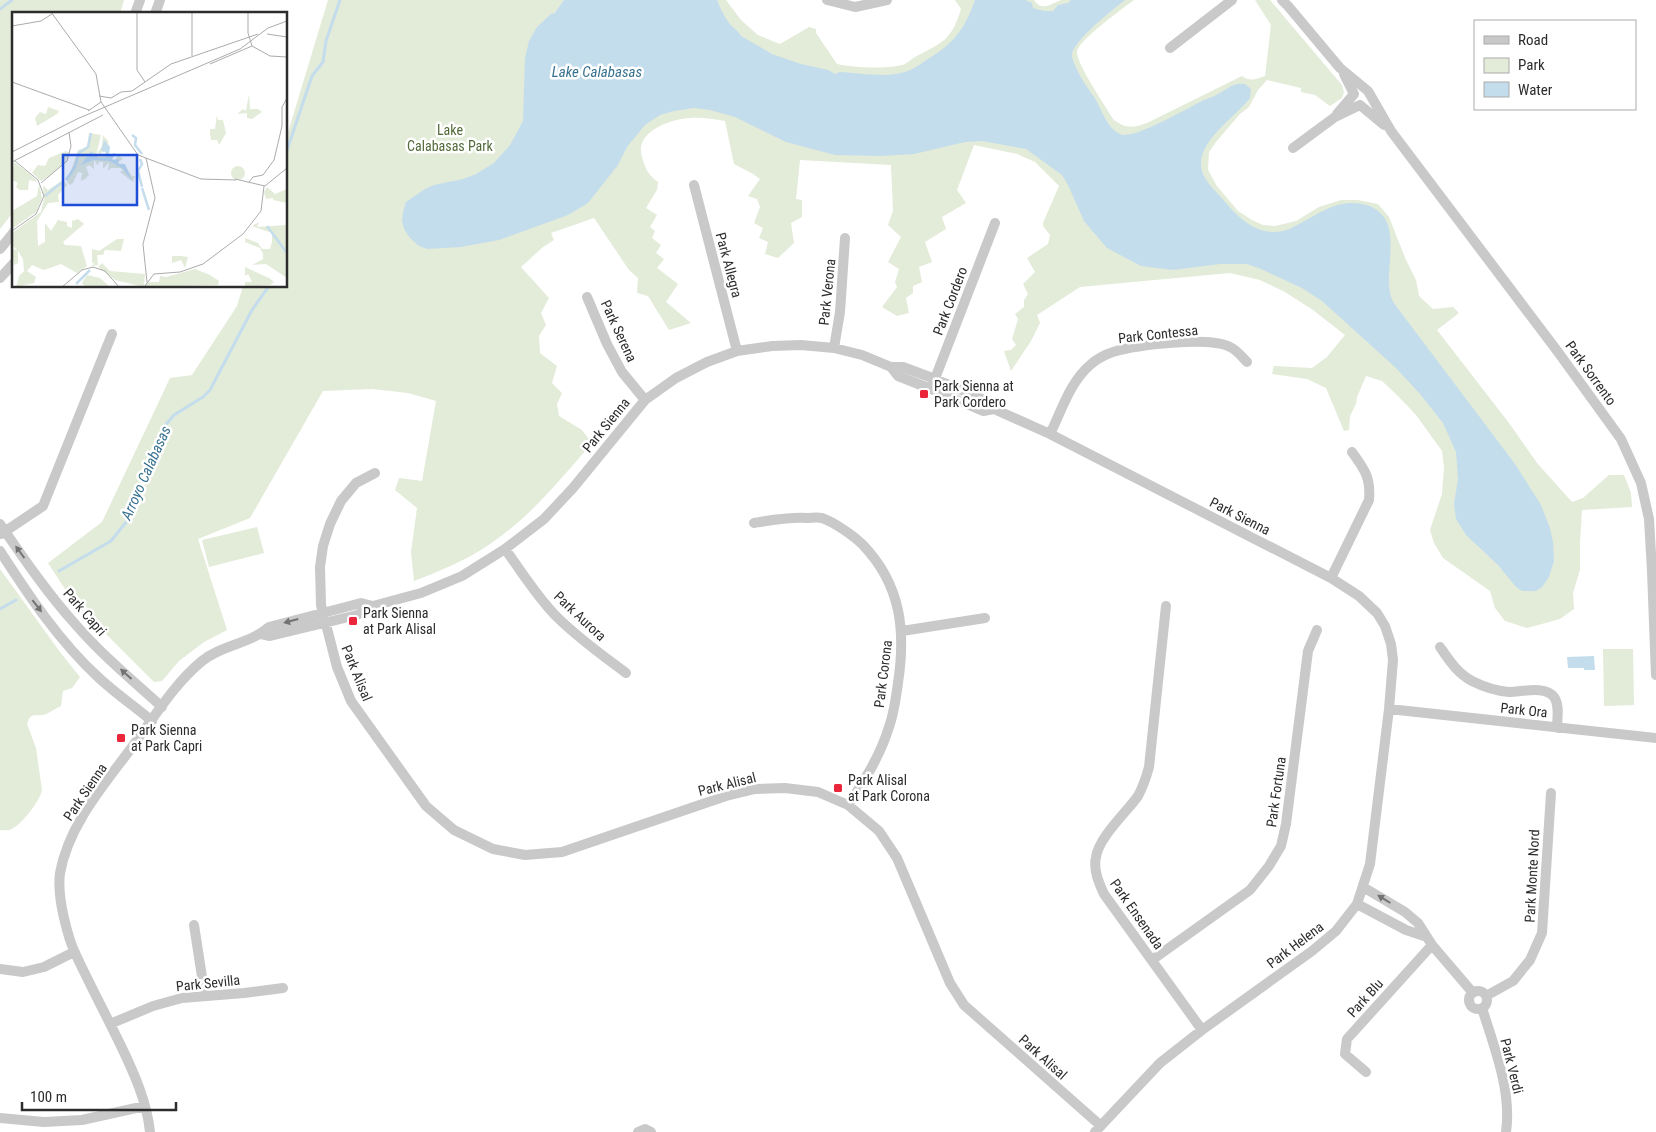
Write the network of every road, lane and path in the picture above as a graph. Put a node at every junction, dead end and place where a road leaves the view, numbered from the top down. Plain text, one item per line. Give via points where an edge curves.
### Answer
1 (140, 0) edge
2 (160, 0) edge
3 (833, 0) edge
4 (887, 0) edge
5 (1232, 0) edge
6 (1285, 2) edge
7 (136, 12) edge
8 (156, 12) edge
9 (1170, 48) dead end
10 (1340, 68) junction
11 (1368, 93) junction
12 (1354, 94) junction
13 (1360, 105) junction
14 (1335, 116) junction
15 (1391, 131) junction
16 (1292, 148) dead end
17 (694, 185) dead end
18 (995, 223) dead end
19 (12, 234) edge
20 (845, 238) dead end
21 (0, 249) edge
22 (12, 265) edge
23 (0, 278) edge
24 (587, 297) dead end
25 (112, 334) dead end
26 (834, 348) junction
27 (738, 351) junction
28 (1247, 362) dead end
29 (891, 367) junction
30 (935, 379) junction
31 (931, 389) junction
32 (645, 400) junction
33 (994, 409) junction
34 (1050, 434) junction
35 (1352, 452) dead end
36 (375, 473) dead end
37 (754, 523) dead end
38 (2, 530) edge
39 (506, 550) junction
40 (0, 551) edge
41 (1330, 578) junction
42 (1166, 606) dead end
43 (324, 618) junction
44 (985, 618) dead end
45 (1316, 630) dead end
46 (902, 631) junction
47 (1440, 647) dead end
48 (626, 673) dead end
49 (1656, 675) edge
50 (162, 707) junction
51 (1389, 709) junction
52 (152, 721) junction
53 (1557, 728) junction
54 (1656, 738) edge
55 (1551, 793) dead end
56 (848, 805) junction
57 (1363, 887) junction
58 (1356, 904) junction
59 (194, 925) dead end
60 (1430, 941) junction
61 (74, 952) junction
62 (1152, 960) junction
63 (0, 969) edge
64 (283, 988) dead end
65 (1473, 993) junction
66 (205, 996) junction
67 (1486, 996) junction
68 (1482, 1008) junction
69 (110, 1024) junction
70 (1202, 1030) junction
71 (1366, 1072) dead end
72 (145, 1106) junction
73 (0, 1118) edge
74 (1098, 1129) edge
75 (150, 1132) edge
76 (638, 1132) edge
77 (651, 1132) edge
78 (1506, 1132) edge

1 - 7 street
2 - 8 street
3 - 4 street via 855,7
5 - 9 street
6 - 10 street, Park Sorrento
10 - 11 street, Park Sorrento
10 - 12 street, Park Sorrento
11 - 12 street via 1360,89
11 - 13 street via 1367,104
11 - 15 street, Park Sorrento
12 - 13 street via 1354,102
12 - 14 street
13 - 14 street
13 - 15 street, Park Sorrento
14 - 16 street
15 - 49 street, Park Sorrento via 1599,406 1629,453 1641,483 1649,519
17 - 27 street, Park Allegra
18 - 30 street, Park Cordero
19 - 21 street
20 - 26 street, Park Verona
22 - 23 street
24 - 32 street, Park Serena via 622,372
25 - 38 street via 42,506
26 - 27 street, Park Sienna via 801,344
26 - 29 street, Park Sienna
27 - 32 street, Park Sienna via 676,378
28 - 34 street, Park Contessa via 1231,347 1216,343 1189,342 1110,353 1090,364 1076,381
29 - 30 street, Park Sienna via 903,367
29 - 31 street, Park Sienna via 898,376
30 - 31 street, Park Cordero
30 - 33 street, Park Sienna via 985,400
31 - 33 street, Park Sienna via 983,411
32 - 39 street, Park Sienna via 573,488 544,519
33 - 34 street, Park Sienna
34 - 41 street, Park Sienna
35 - 41 street via 1366,471 1369,500
36 - 43 street, Park Alisal via 356,483 341,501 330,524 320,567
37 - 46 street, Park Corona via 786,518 822,518 854,535 886,574 898,604
50 -> 38 street, Park Capri via 76,625
39 - 43 street, Park Sienna via 462,576 421,594 373,606 357,615
39 - 48 street, Park Aurora via 556,616
40 -> 52 street via 65,642 98,677
41 - 51 street, Park Sienna via 1359,596 1385,626 1393,660
42 - 62 street, Park Ensenada via 1145,783 1099,846 1095,858 1098,882 1104,894
43 - 50 street, Park Sienna via 270,636 261,634 221,649 186,676
43 - 56 street, Park Alisal via 351,702 426,806 454,830 493,849 525,855 562,852 755,789 818,792
44 - 46 street
45 - 62 street, Park Fortuna via 1308,651 1286,824 1280,846 1250,890
46 - 56 street, Park Corona via 902,658 890,726 880,753
47 - 53 street via 1452,665 1471,680 1508,692 1548,692 1558,708
50 - 52 street, Park Sienna
51 - 53 street, Park Ora
51 - 57 street, Park Helena via 1370,864
52 - 61 street, Park Sienna via 80,819 68,846 60,875 61,905
53 - 54 street, Park Ora
55 - 67 street, Park Monte Nord via 1542,933 1530,960 1513,981
56 - 74 street, Park Alisal via 879,831 897,858 950,983 964,1005
57 - 58 street, Park Helena
60 -> 57 street, Park Verdi via 1412,917
58 - 60 street
58 - 70 street, Park Helena via 1336,930 1312,951
59 - 66 street
60 - 65 street, Park Verdi
60 - 71 street, Park Blu via 1347,1039 1345,1054
61 - 63 street via 44,967 23,972
61 - 69 street, Park Sienna
62 - 70 street, Park Ensenada
64 - 66 street, Park Sevilla
65 - 67 street via 1481,992
65 - 68 street, Park Verdi via 1471,1006
66 - 69 street, Park Sevilla via 153,1006
67 - 68 street via 1486,1004
68 - 78 street, Park Verdi via 1500,1067 1506,1103
69 - 72 street, Park Sienna via 134,1073
70 - 74 street, Park Helena via 1160,1063
72 - 73 street via 82,1120 44,1122
72 - 75 street, Park Sienna
76 - 77 street via 645,1129

